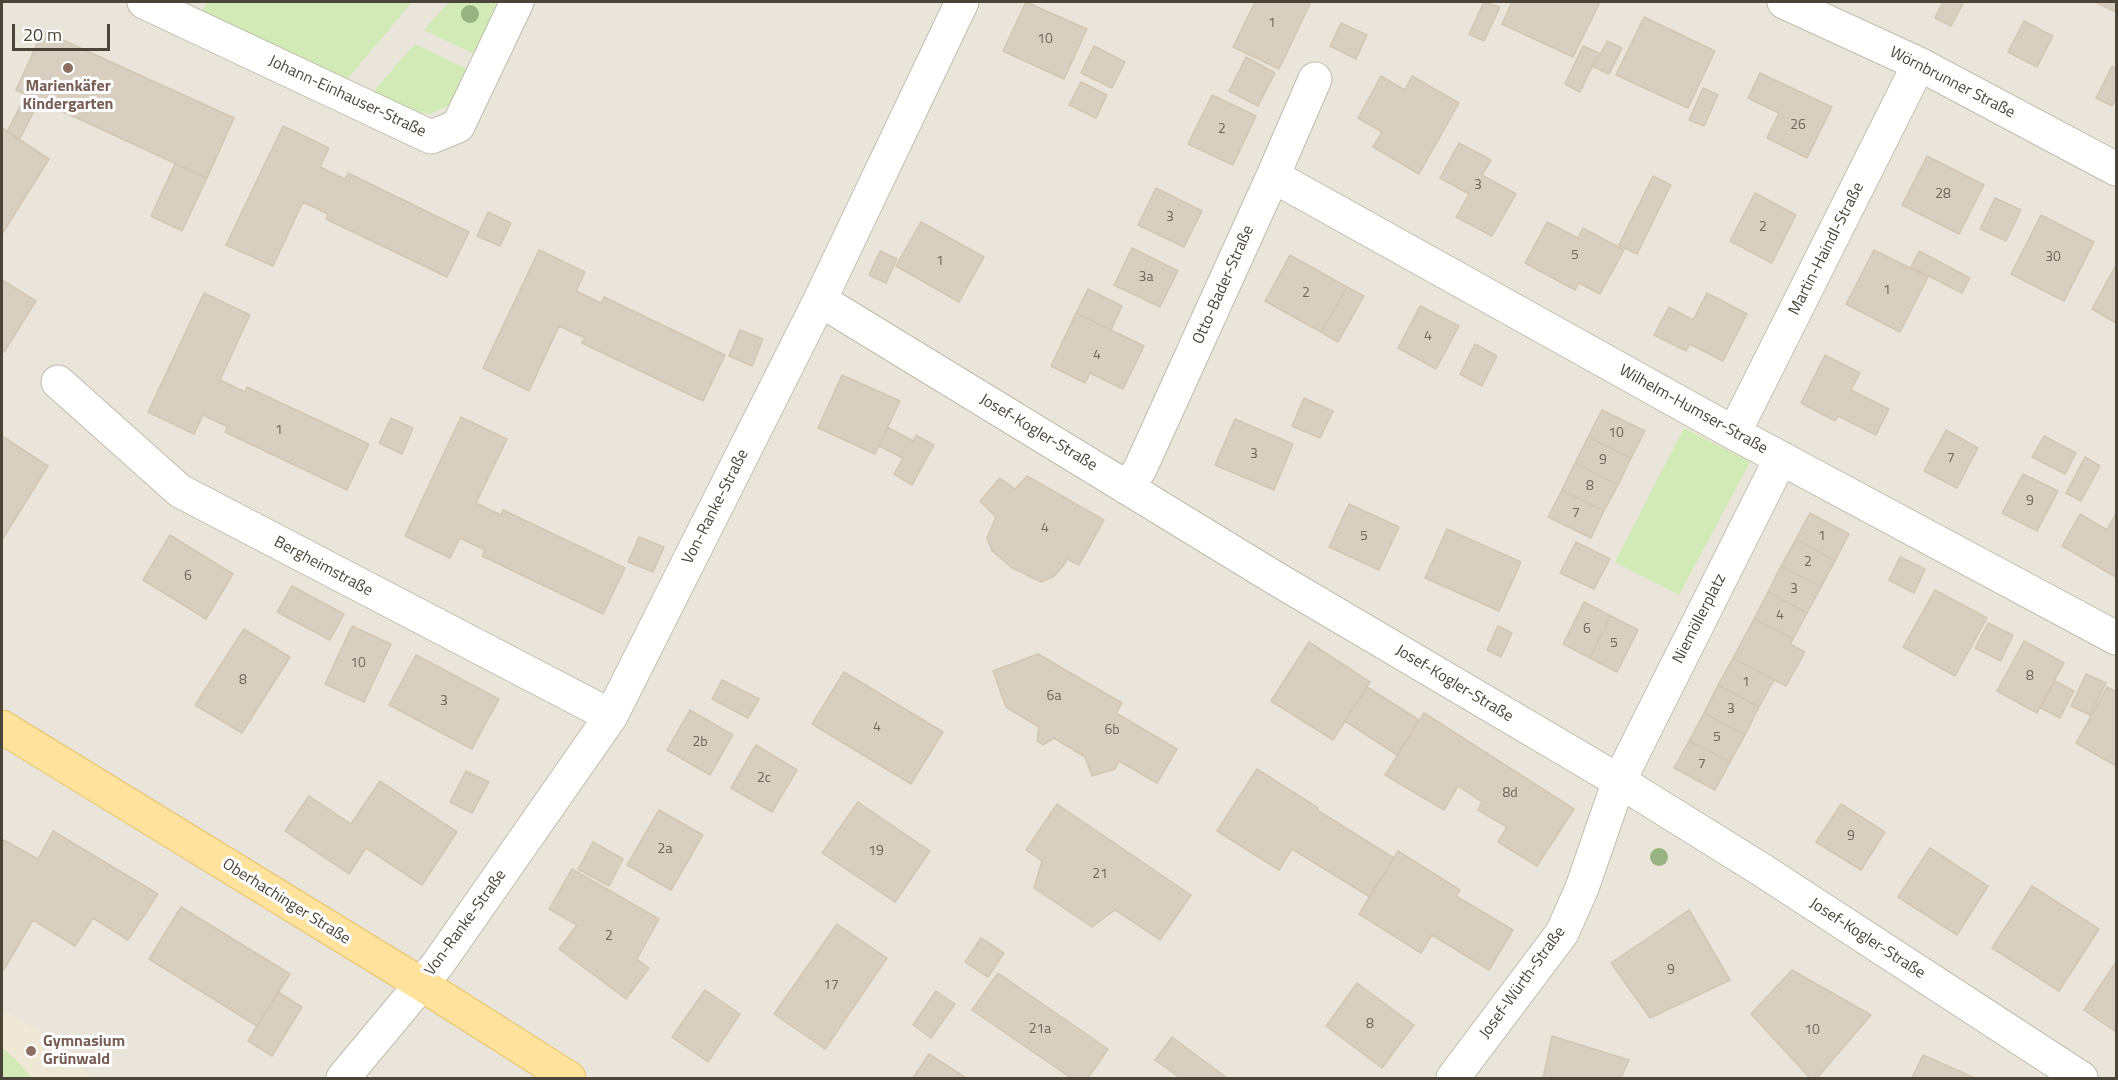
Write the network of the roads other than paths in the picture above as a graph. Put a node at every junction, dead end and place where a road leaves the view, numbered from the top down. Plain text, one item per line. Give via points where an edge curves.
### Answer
1 (144, 2) edge
2 (517, 2) edge
3 (962, 2) edge
4 (1784, 2) edge
5 (1919, 64) junction
6 (1315, 79) dead end
7 (2116, 169) edge
8 (1273, 176) junction
9 (820, 300) junction
10 (58, 382) dead end
11 (1734, 433) junction
12 (1781, 458) junction
13 (1127, 488) junction
14 (2116, 638) edge
15 (611, 716) junction
16 (2, 727) edge
17 (1619, 781) junction
18 (421, 984) junction
19 (343, 1078) edge
20 (569, 1078) edge
21 (1453, 1078) edge
22 (2081, 1078) edge

1 - 2 street, Johann-Einhauser-Straße via 431,137 458,126
3 - 9 street, Von-Ranke-Straße
4 - 5 street, Wörnbrunner Straße
5 - 7 street, Wörnbrunner Straße
5 - 11 street, Martin-Haindl-Straße
6 - 8 street, Otto-Bader-Straße
8 - 11 street, Wilhelm-Humser-Straße
8 - 13 street, Otto-Bader-Straße via 1140,469
9 - 13 street, Josef-Kogler-Straße
9 - 15 street, Von-Ranke-Straße
10 - 15 street, Bergheimstraße via 180,491
11 - 12 street, Wilhelm-Humser-Straße
12 - 14 street, Wilhelm-Humser-Straße
12 - 17 street, Niemöllerplatz
13 - 17 street, Josef-Kogler-Straße
15 - 18 street, Von-Ranke-Straße
16 - 18 main road, Oberhachinger Straße
17 - 21 street, Josef-Würth-Straße via 1562,933
17 - 22 street, Josef-Kogler-Straße
18 - 19 street, Von-Ranke-Straße
18 - 20 main road, Oberhachinger Straße

